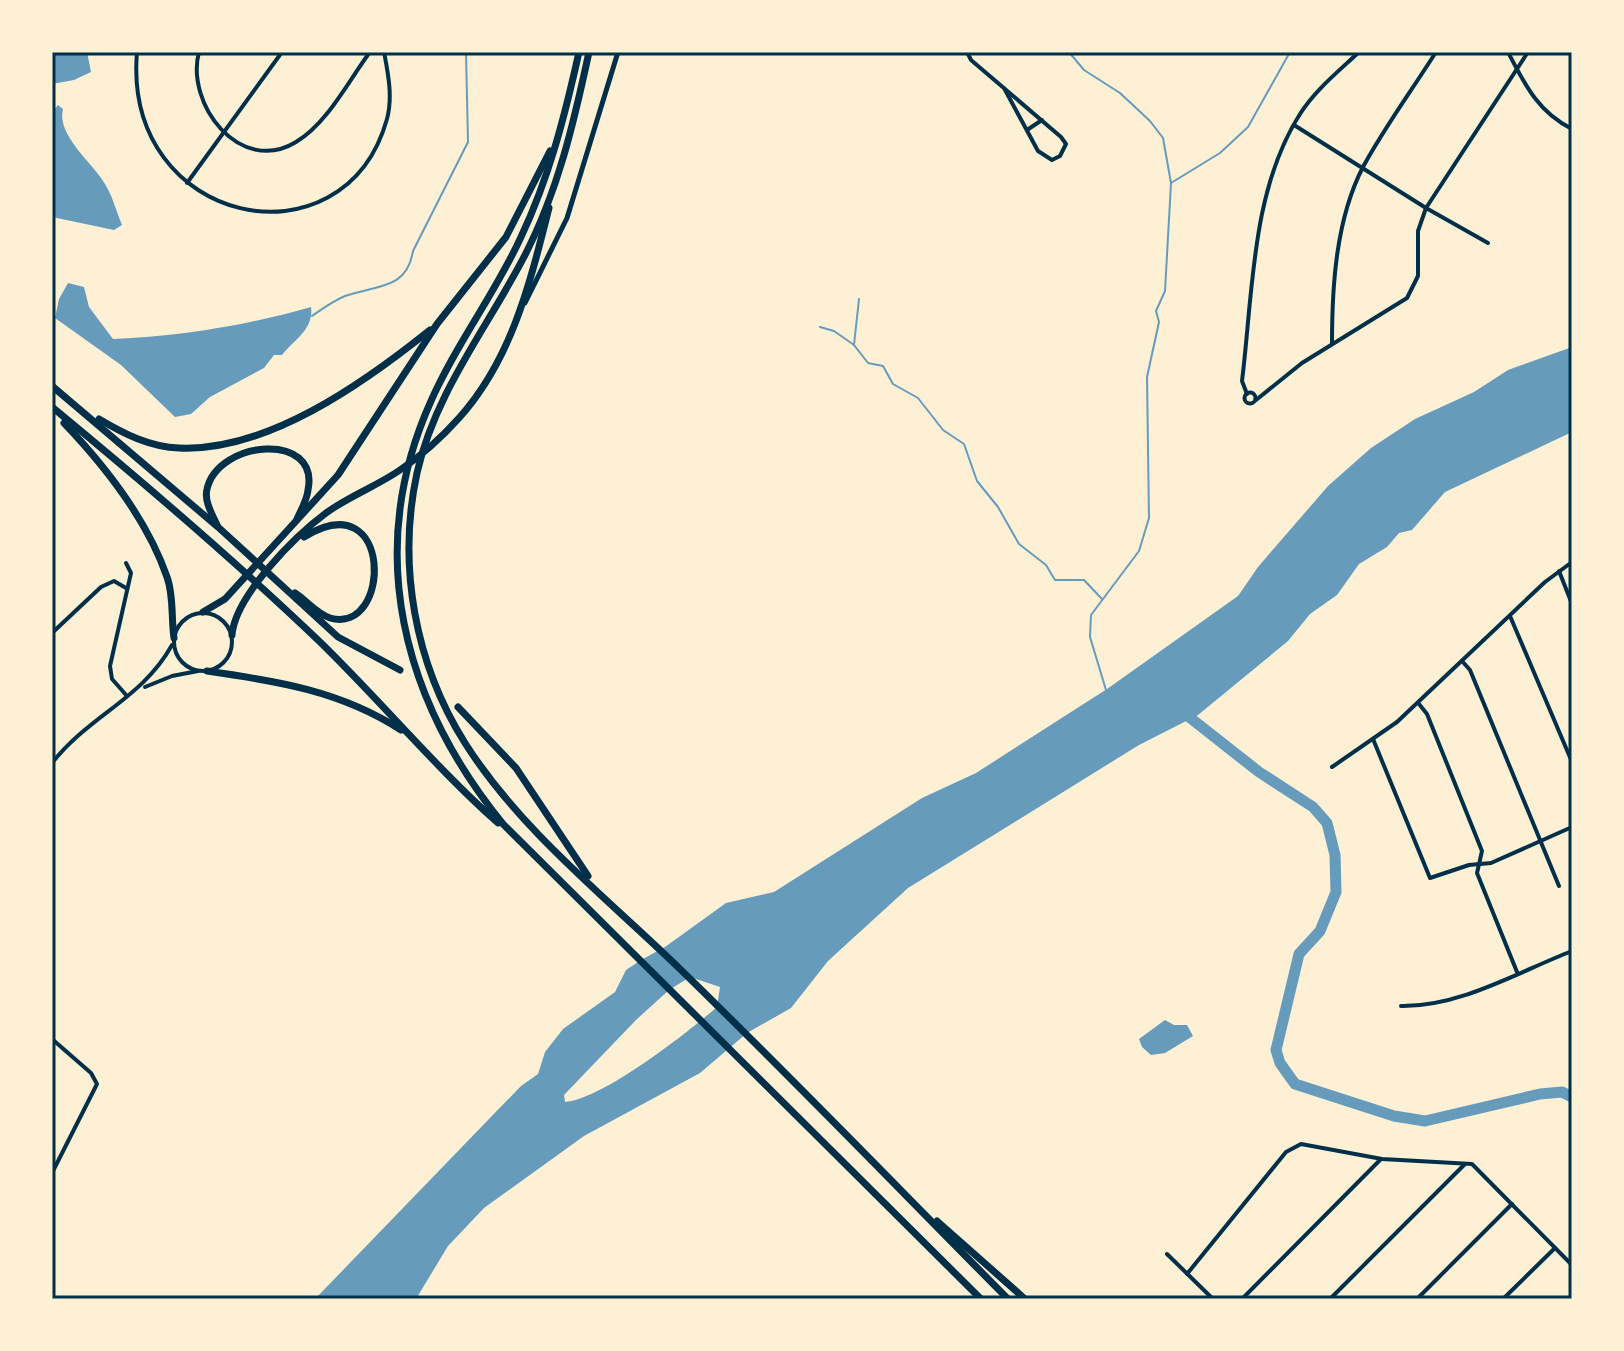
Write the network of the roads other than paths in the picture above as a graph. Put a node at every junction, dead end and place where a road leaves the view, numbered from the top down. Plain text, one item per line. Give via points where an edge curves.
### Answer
1 (137, 52) edge
2 (199, 52) edge
3 (282, 52) edge
4 (370, 52) edge
5 (384, 52) edge
6 (579, 52) edge
7 (589, 52) edge
8 (618, 52) edge
9 (967, 52) edge
10 (1359, 52) edge
11 (1436, 52) edge
12 (1508, 52) edge
13 (1528, 52) edge
14 (1517, 68) junction
15 (1004, 88) junction
16 (1042, 120) junction
17 (562, 125) junction
18 (1294, 125) junction
19 (1572, 129) edge
20 (1027, 130) junction
21 (223, 133) junction
22 (1363, 169) junction
23 (186, 183) junction
24 (554, 187) junction
25 (1426, 208) junction
26 (1488, 243) dead end
27 (523, 308) junction
28 (437, 324) junction
29 (1332, 343) junction
30 (52, 386) edge
31 (77, 405) junction
32 (52, 408) edge
33 (295, 524) junction
34 (218, 527) junction
35 (295, 542) junction
36 (1572, 562) edge
37 (126, 563) dead end
38 (1559, 571) junction
39 (282, 584) junction
40 (126, 588) junction
41 (1572, 604) edge
42 (203, 612) junction
43 (1510, 616) junction
44 (52, 633) edge
45 (232, 635) junction
46 (174, 640) junction
47 (1462, 661) junction
48 (400, 670) dead end
49 (203, 671) junction
50 (139, 689) junction
51 (127, 696) junction
52 (1418, 704) junction
53 (458, 707) dead end
54 (409, 735) junction
55 (1373, 739) junction
56 (1572, 762) edge
57 (52, 763) edge
58 (1332, 767) dead end
59 (1572, 827) edge
60 (1540, 841) junction
61 (522, 845) junction
62 (1478, 864) junction
63 (1559, 886) dead end
64 (599, 891) junction
65 (1572, 951) edge
66 (1517, 972) junction
67 (1401, 1006) dead end
68 (52, 1039) edge
69 (1382, 1159) junction
70 (1465, 1164) junction
71 (52, 1173) edge
72 (900, 1190) junction
73 (1512, 1204) junction
74 (1555, 1248) junction
75 (1167, 1254) dead end
76 (1572, 1265) edge
77 (1187, 1274) junction
78 (981, 1299) edge
79 (1008, 1299) edge
80 (1025, 1299) edge
81 (1213, 1299) edge
82 (1242, 1299) edge
83 (1330, 1299) edge
84 (1417, 1299) edge
85 (1503, 1299) edge

1 - 23 street via 142,119 154,145
2 - 21 street via 201,101
3 - 21 street
4 - 21 street via 312,130 295,143 259,150
5 - 23 street via 388,117 360,169 331,194 305,206 250,211
6 - 17 highway
7 - 24 highway
8 - 27 street via 567,218
9 - 15 street
10 - 18 street via 1318,92
11 - 22 street
12 - 14 street
13 - 14 street
14 - 19 street via 1537,104
14 - 25 street
15 - 16 street
15 - 20 street
16 - 20 street
16 - 20 street via 1066,144 1060,156 1045,158
17 - 28 highway via 506,237
17 - 61 highway via 521,237 448,366 413,446 397,549 401,604 415,673 429,710 462,772
18 - 22 street
18 - 29 street via 1269,188 1260,229 1242,381 1248,403
21 - 23 street
22 - 25 street
22 - 29 street via 1339,252
24 - 27 highway
24 - 64 highway via 527,252 459,368 429,435 411,505 409,549 414,606 429,671 464,742 513,807
25 - 26 street
25 - 29 street via 1418,231 1418,276 1407,298
27 - 35 highway via 491,373 459,418 401,470 327,512
28 - 31 highway via 337,396 280,425 210,446 156,445 118,431
28 - 33 highway via 366,436
30 - 31 highway
31 - 34 highway
32 - 46 highway via 110,475 157,555 168,578
32 - 54 highway via 220,549
33 - 34 highway via 309,487 308,474 301,460 274,448 240,454 216,470 206,491
33 - 42 highway via 225,599
34 - 39 highway
35 - 39 highway via 334,523 356,529 375,562 372,594 356,614 330,618
35 - 45 highway via 245,596
36 - 38 street
37 - 40 street via 131,573
38 - 41 street
38 - 43 street
39 - 48 highway via 338,637
40 - 44 street via 114,581 101,587
40 - 51 street via 110,666 112,679
42 - 45 street via 222,618
42 - 46 street via 187,617
43 - 47 street
43 - 56 street
45 - 49 street via 230,654 216,668
46 - 49 street via 181,661
46 - 50 street via 159,669
47 - 52 street
47 - 60 street
49 - 50 street
49 - 54 highway via 314,689 368,708
50 - 51 street
51 - 57 street
52 - 55 street
52 - 62 street via 1427,714 1482,851
53 - 64 highway via 516,768
54 - 61 highway
55 - 58 street
55 - 62 street via 1430,878
59 - 60 street
60 - 62 street
60 - 63 street
61 - 78 highway
62 - 66 street
64 - 72 highway
65 - 66 street
66 - 67 street via 1473,992 1422,1006
68 - 71 street via 97,1084
69 - 70 street
69 - 77 street via 1301,1144 1290,1147
69 - 82 street
70 - 73 street via 1477,1168
70 - 83 street
72 - 79 highway
72 - 80 highway
73 - 74 street
73 - 84 street
74 - 76 street
74 - 85 street
75 - 77 street
77 - 81 street

